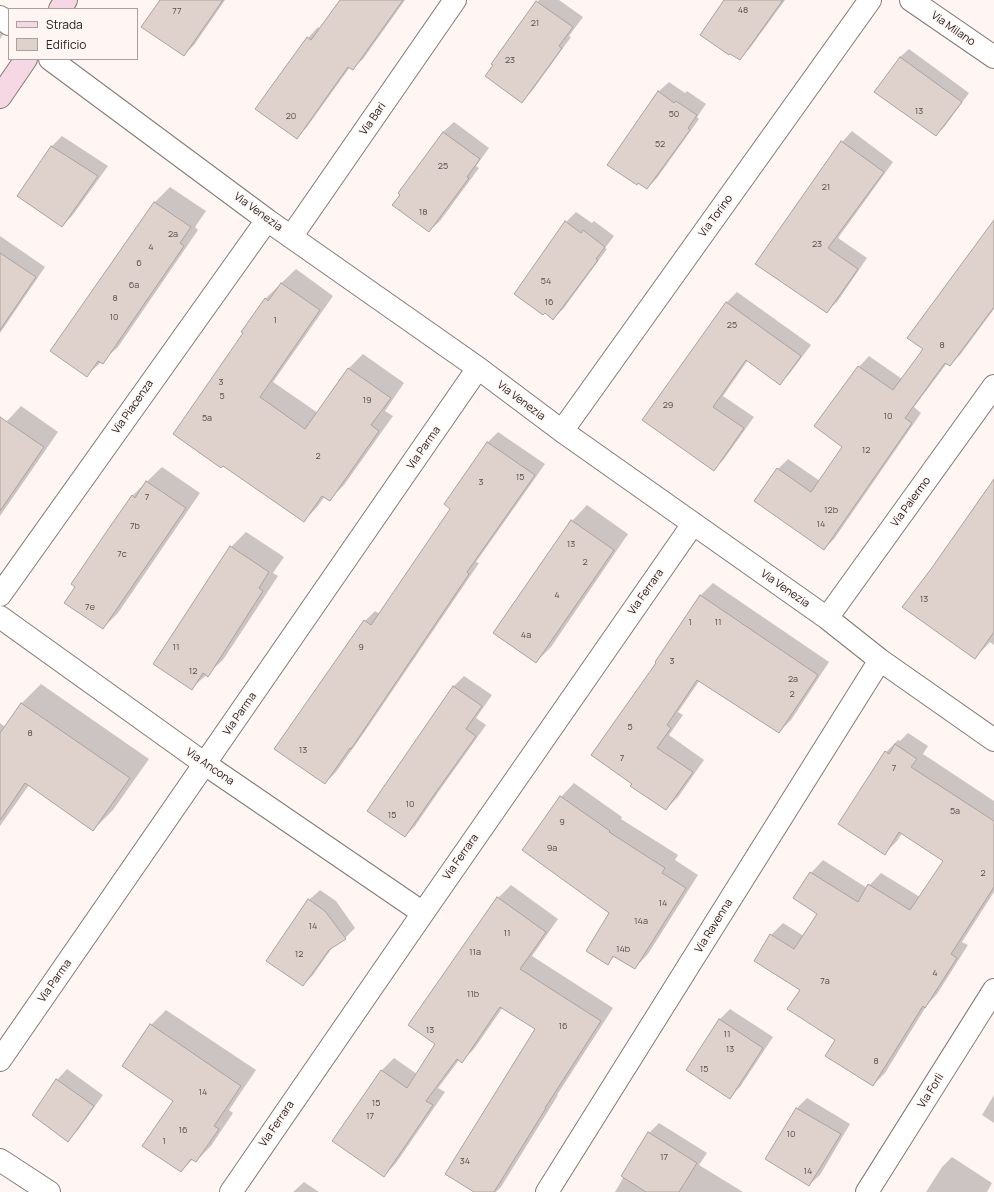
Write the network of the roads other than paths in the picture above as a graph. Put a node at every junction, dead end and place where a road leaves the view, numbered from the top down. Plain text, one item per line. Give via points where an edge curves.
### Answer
1 (455, 0) edge
2 (870, 0) edge
3 (911, 0) edge
4 (0, 17) edge
5 (8, 23) edge
6 (994, 57) edge
7 (25, 60) edge
8 (51, 60) edge
9 (0, 97) edge
10 (267, 220) junction
11 (291, 237) junction
12 (478, 368) junction
13 (994, 386) edge
14 (562, 431) junction
15 (693, 524) junction
16 (0, 595) edge
17 (0, 617) edge
18 (828, 618) junction
19 (880, 660) junction
20 (994, 740) edge
21 (206, 764) junction
22 (422, 913) junction
23 (994, 990) edge
24 (0, 1060) edge
25 (0, 1160) edge
26 (49, 1192) edge
27 (231, 1192) edge
28 (547, 1192) edge
29 (867, 1192) edge

1 - 11 street, Via Bari
2 - 14 street, Via Torino
3 - 6 street, Via Milano
4 - 5 street
7 - 9 street
8 - 10 street, Via Venezia
10 - 11 street, Via Venezia
10 - 16 street, Via Piacenza
11 - 12 street, Via Venezia
12 - 14 street, Via Venezia
12 - 21 street, Via Parma
13 - 18 street, Via Palermo
14 - 15 street, Via Venezia
15 - 18 street, Via Venezia
15 - 22 street, Via Ferrara
17 - 21 street, Via Ancona
18 - 19 street, Via Venezia
19 - 20 street, Via Venezia
19 - 28 street, Via Ravenna
21 - 22 street, Via Ancona
21 - 24 street, Via Parma
22 - 27 street, Via Ferrara
23 - 29 street, Via Forlì
25 - 26 street

